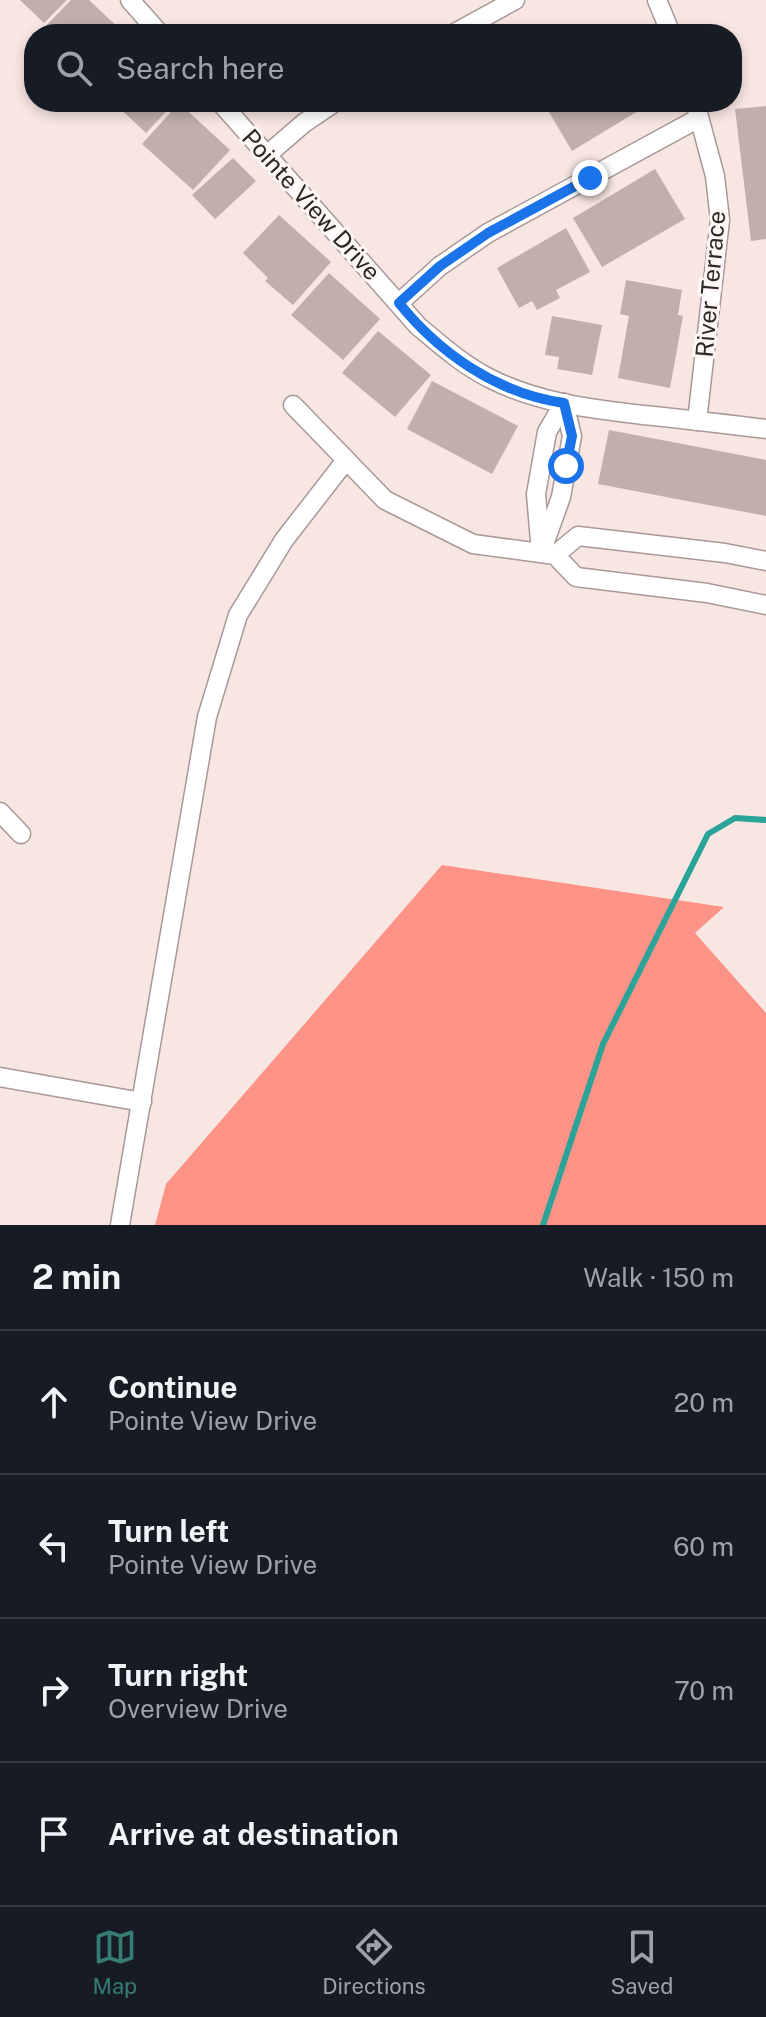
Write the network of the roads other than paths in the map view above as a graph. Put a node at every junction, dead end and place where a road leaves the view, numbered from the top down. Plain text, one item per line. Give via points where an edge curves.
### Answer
1 (130, 0) edge
2 (515, 0) edge
3 (657, 0) edge
4 (151, 24) edge
5 (471, 24) edge
6 (667, 24) edge
7 (229, 112) edge
8 (320, 112) edge
9 (694, 112) edge
10 (698, 112) edge
11 (267, 155) junction
12 (399, 303) junction
13 (564, 403) junction
14 (293, 405) dead end
15 (697, 421) junction
16 (766, 429) edge
17 (346, 460) junction
18 (548, 554) junction
19 (766, 561) edge
20 (766, 605) edge
21 (0, 812) edge
22 (21, 834) dead end
23 (0, 1077) edge
24 (142, 1102) junction
25 (120, 1225) edge

1 - 4 street
2 - 5 street
3 - 6 street
7 - 11 street, Pointe View Drive
8 - 11 street
9 - 12 street via 488,233
10 - 15 street, River Terrace via 715,176 720,220
11 - 12 street, Pointe View Drive
12 - 13 street, Pointe View Drive via 430,338 472,368 497,382
13 - 15 street, Pointe View Drive
13 - 18 street via 547,432 536,494
14 - 17 street
15 - 16 street, Pointe View Drive
17 - 18 street via 385,500 473,544
17 - 24 street via 284,540 238,615 207,717
18 - 19 street via 578,536
18 - 20 street via 576,577
21 - 22 street
23 - 24 street
24 - 25 street

